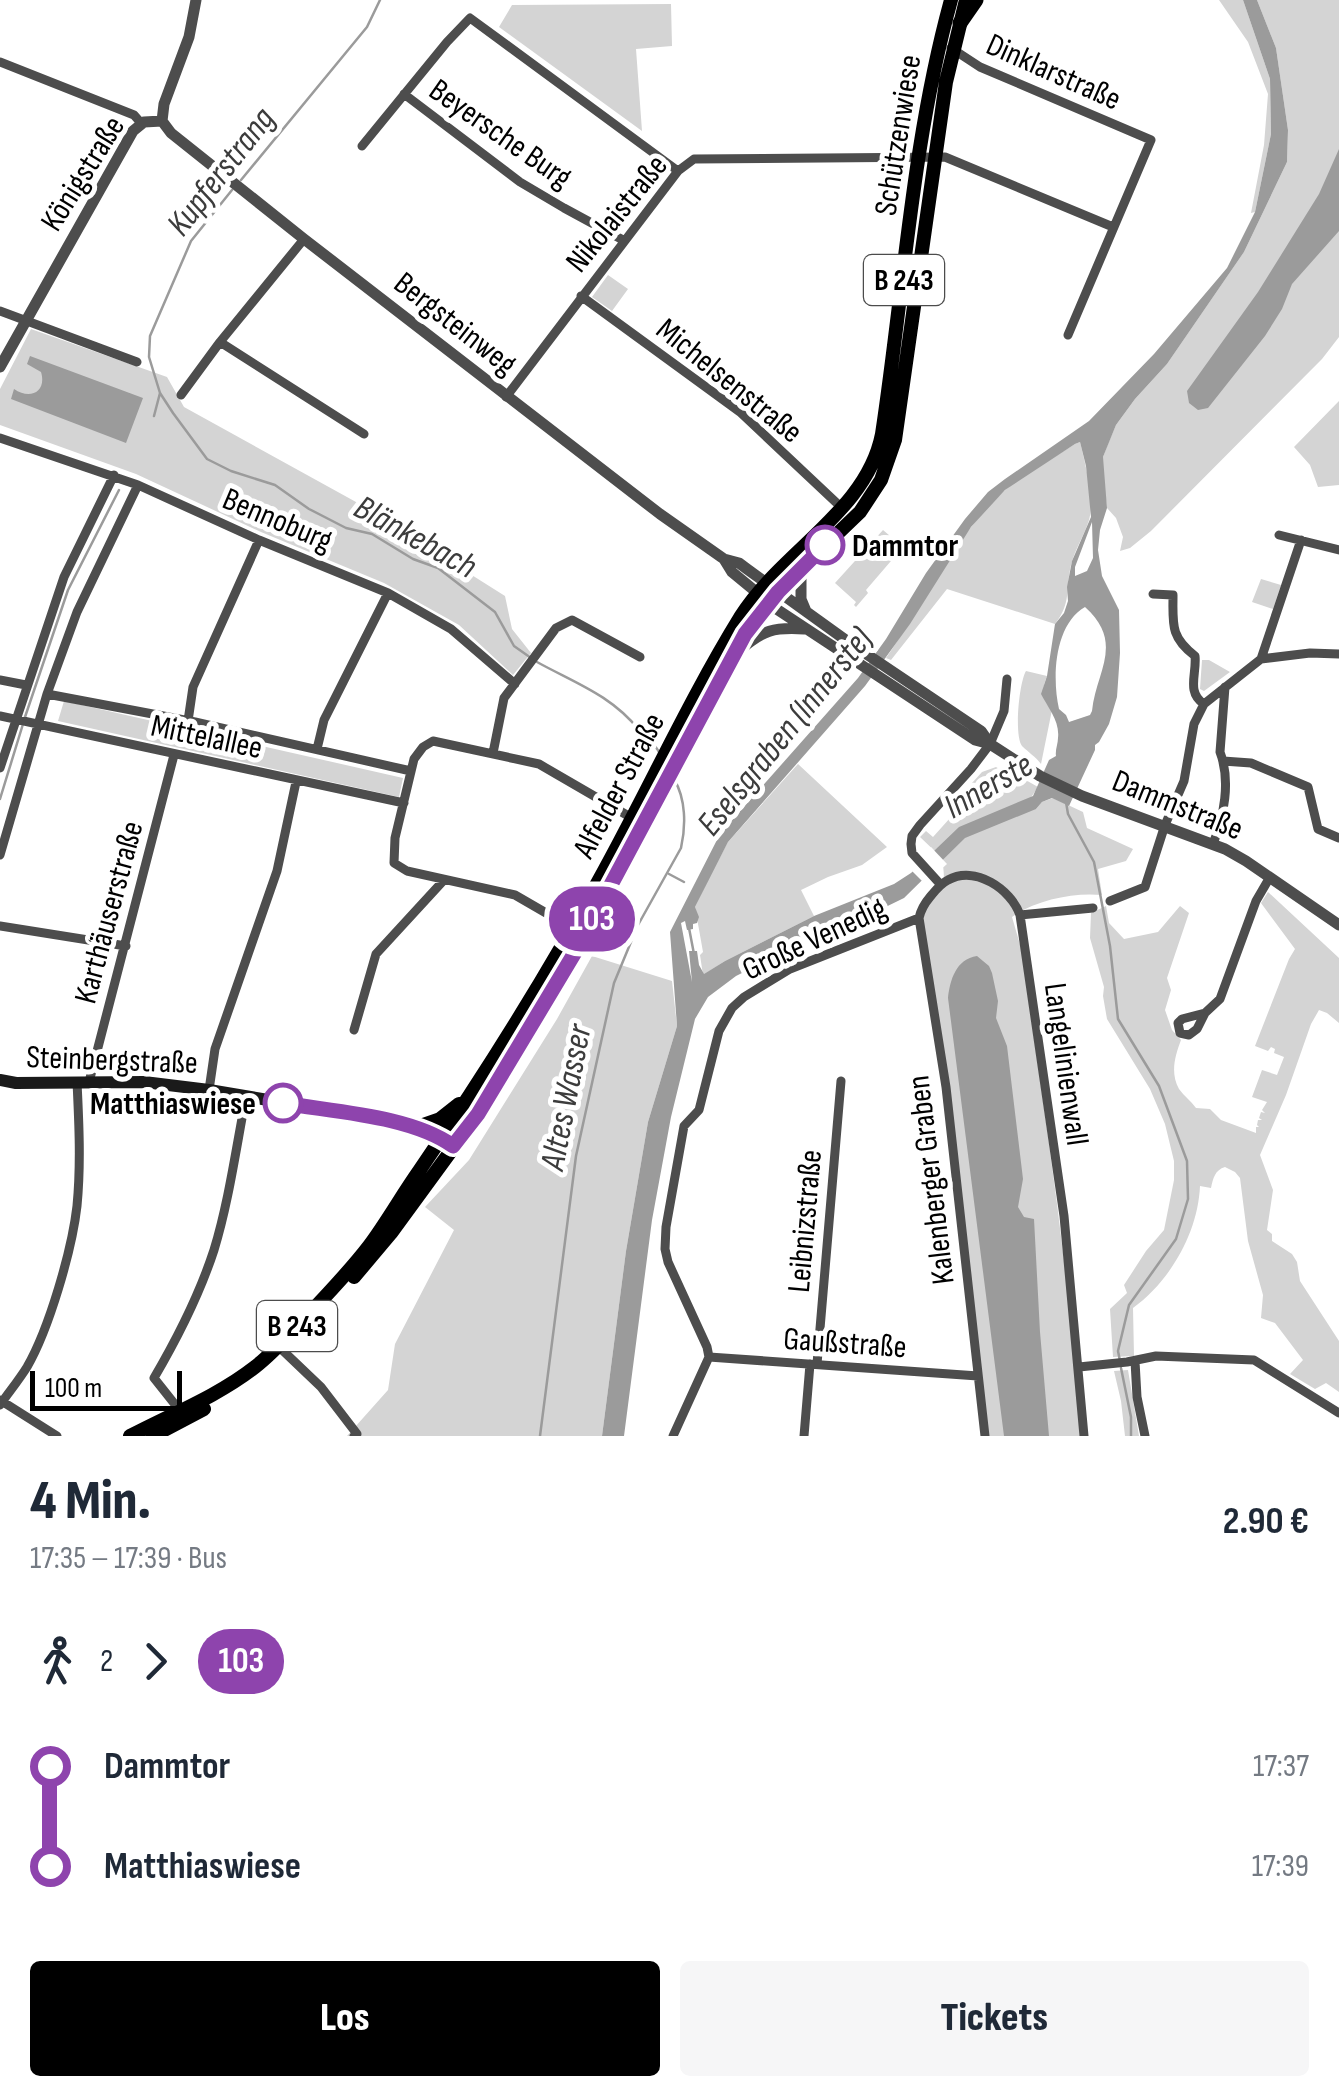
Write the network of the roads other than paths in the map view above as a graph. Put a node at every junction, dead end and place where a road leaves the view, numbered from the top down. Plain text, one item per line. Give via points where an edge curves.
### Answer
1 (196, 0) edge
2 (951, 0) edge
3 (966, 0) edge
4 (976, 0) edge
5 (960, 23) junction
6 (947, 46) junction
7 (0, 62) edge
8 (404, 94) junction
9 (162, 120) junction
10 (141, 123) junction
11 (362, 146) dead end
12 (918, 155) junction
13 (935, 156) junction
14 (678, 171) junction
15 (1112, 227) junction
16 (304, 239) junction
17 (623, 240) junction
18 (582, 296) junction
19 (0, 311) edge
20 (26, 319) junction
21 (1068, 335) dead end
22 (220, 342) junction
23 (137, 362) dead end
24 (0, 367) edge
25 (181, 395) dead end
26 (506, 396) junction
27 (364, 434) dead end
28 (0, 438) edge
29 (114, 475) junction
30 (138, 485) junction
31 (842, 508) junction
32 (1279, 535) dead end
33 (259, 540) junction
34 (1301, 540) junction
35 (1339, 550) edge
36 (801, 568) junction
37 (768, 592) junction
38 (388, 594) junction
39 (1153, 594) dead end
40 (808, 614) junction
41 (806, 629) junction
42 (1339, 654) edge
43 (732, 656) junction
44 (857, 656) junction
45 (640, 657) dead end
46 (1261, 659) junction
47 (1007, 679) dead end
48 (0, 680) edge
49 (515, 684) junction
50 (26, 685) junction
51 (1225, 687) junction
52 (47, 694) junction
53 (1204, 704) junction
54 (0, 716) edge
55 (15, 719) junction
56 (188, 721) junction
57 (38, 725) junction
58 (990, 744) junction
59 (317, 749) junction
60 (493, 753) junction
61 (174, 755) junction
62 (1224, 762) junction
63 (667, 765) junction
64 (0, 768) edge
65 (411, 771) junction
66 (296, 782) junction
67 (404, 804) junction
68 (632, 818) junction
69 (1165, 825) junction
70 (1339, 838) edge
71 (1213, 844) junction
72 (0, 855) edge
73 (1270, 877) junction
74 (444, 880) junction
75 (938, 882) junction
76 (1110, 900) dead end
77 (1093, 908) dead end
78 (1020, 915) junction
79 (919, 918) junction
80 (1339, 925) edge
81 (0, 926) edge
82 (572, 928) junction
83 (126, 946) junction
84 (1205, 1013) dead end
85 (354, 1030) dead end
86 (0, 1080) edge
87 (842, 1081) dead end
88 (83, 1082) junction
89 (210, 1090) junction
90 (474, 1090) junction
91 (246, 1097) junction
92 (417, 1127) junction
93 (448, 1142) junction
94 (282, 1350) junction
95 (709, 1357) junction
96 (1131, 1362) junction
97 (813, 1364) junction
98 (1079, 1367) junction
99 (978, 1376) junction
100 (1, 1402) edge
101 (1339, 1413) edge
102 (183, 1415) junction
103 (57, 1436) edge
104 (130, 1436) edge
105 (153, 1436) edge
106 (354, 1436) edge
107 (673, 1436) edge
108 (804, 1436) edge
109 (985, 1436) edge
110 (1084, 1436) edge
111 (1145, 1436) edge

1 - 9 street
2 - 6 main road, Schützenwiese / B 243
3 - 5 main road, Schützenwiese / B 243
4 - 5 highway
5 - 6 main road, Schützenwiese / B 243
6 - 12 main road, Schützenwiese / B 243
6 - 13 main road, Schützenwiese / B 243
6 - 15 street, Dinklarstraße via 980,67 1151,140
7 - 10 street
8 - 11 street, Beyersche Burg
8 - 14 street, Beyersche Burg via 470,18
8 - 17 street, Beyersche Burg via 520,182
9 - 10 street, Königstraße
9 - 16 street, Bergsteinweg
10 - 20 street, Königstraße
12 - 13 street, Nikolaistraße
12 - 14 street, Nikolaistraße via 694,159
12 - 31 main road, Schützenwiese / B 243 via 881,444 866,479
13 - 15 street, Nikolaistraße
13 - 36 main road, Schützenwiese / B 243 via 889,460 860,512
14 - 17 street, Nikolaistraße
15 - 21 street
16 - 22 street
16 - 26 street, Bergsteinweg
17 - 18 street, Nikolaistraße
18 - 26 street, Nikolaistraße
18 - 31 street, Michelsenstraße via 740,412
19 - 20 street
20 - 23 street
20 - 24 street, Königstraße
22 - 25 street
22 - 27 street
26 - 37 street, Bergsteinweg via 724,559 732,572
28 - 29 street, Bennoburg
29 - 30 street, Bennoburg
29 - 50 street via 64,577
30 - 33 street, Bennoburg
30 - 52 street
31 - 37 main road, Schützenwiese / B 243
32 - 34 street
33 - 38 street, Bennoburg
33 - 56 street via 194,687
34 - 35 street
34 - 46 street
36 - 37 main road, Schützenwiese / B 243
36 - 40 street via 800,599
37 - 40 street
37 - 41 street
37 - 43 main road, Alfelder Straße / B 243
37 - 63 main road, Alfelder Straße / B 243 via 720,651
38 - 49 street, Bennoburg via 451,628
38 - 59 street via 324,720
39 - 53 street via 1174,595 1173,630 1195,656 1194,693
40 - 44 street
41 - 43 street via 768,630
41 - 44 street
42 - 46 street
43 - 63 main road, Alfelder Straße / B 243
44 - 58 street, Dammstraße
45 - 49 street via 572,620 556,628
46 - 51 street
47 - 58 street via 1004,712
48 - 50 street
49 - 60 street via 504,698
50 - 55 street
51 - 53 street
51 - 62 street
52 - 56 street, Mittelallee
52 - 57 street
53 - 69 street
54 - 55 street, Mittelallee
55 - 57 street, Mittelallee
55 - 64 street
56 - 59 street, Mittelallee
57 - 61 street, Mittelallee
57 - 72 street
58 - 69 street, Dammstraße via 1078,794
58 - 75 street via 910,844
59 - 65 street, Mittelallee
60 - 65 street via 432,741
60 - 68 street via 539,764
61 - 66 street, Mittelallee
61 - 83 street, Karthäuserstraße
62 - 70 street via 1251,763 1308,787 1318,829
62 - 71 street via 1224,815
63 - 68 main road, Alfelder Straße / B 243
63 - 93 main road, Alfelder Straße / B 243 via 537,1018 478,1114
65 - 67 street
66 - 67 street, Mittelallee
66 - 89 street via 276,871 215,1049
67 - 74 street via 394,863
68 - 82 main road, Alfelder Straße / B 243
69 - 71 street, Dammstraße
69 - 76 street via 1145,887
71 - 73 street, Dammstraße
73 - 80 street, Dammstraße
73 - 84 street via 1220,999
74 - 82 street via 515,895
74 - 85 street via 376,954
75 - 78 street via 962,875 984,879
75 - 79 street, Große Venedig
77 - 78 street
78 - 98 street, Langelinienwall
79 - 95 street, Große Venedig via 790,969 744,996 722,1023 698,1110 684,1126 664,1243
79 - 99 street, Kalenberger Graben via 946,1086
81 - 83 street
82 - 90 main road, Alfelder Straße / B 243
83 - 88 street, Karthäuserstraße
86 - 88 main road, Steinbergstraße
87 - 97 street, Leibnizstraße
88 - 89 main road, Steinbergstraße
88 - 100 street, Karthäuserstraße via 77,1204 66,1261 40,1340
89 - 91 main road, Steinbergstraße
90 - 92 main road, B 243 via 446,1116
90 - 93 main road, Alfelder Straße / B 243
91 - 92 main road, Steinbergstraße
91 - 102 street via 213,1252 154,1378
92 - 93 main road, Steinbergstraße
93 - 94 main road, Alfelder Straße / B 243 via 373,1256
94 - 102 main road, Alfelder Straße / B 243
94 - 106 street
95 - 97 street, Gaußstraße
95 - 107 street
96 - 98 street
96 - 101 street via 1156,1356 1254,1360
96 - 111 street
97 - 99 street, Gaußstraße
97 - 108 street, Leibnizstraße
98 - 110 street
99 - 109 street, Kalenberger Graben
100 - 103 street
102 - 104 main road, Alfelder Straße / B 243
102 - 105 main road, Alfelder Straße / B 243

